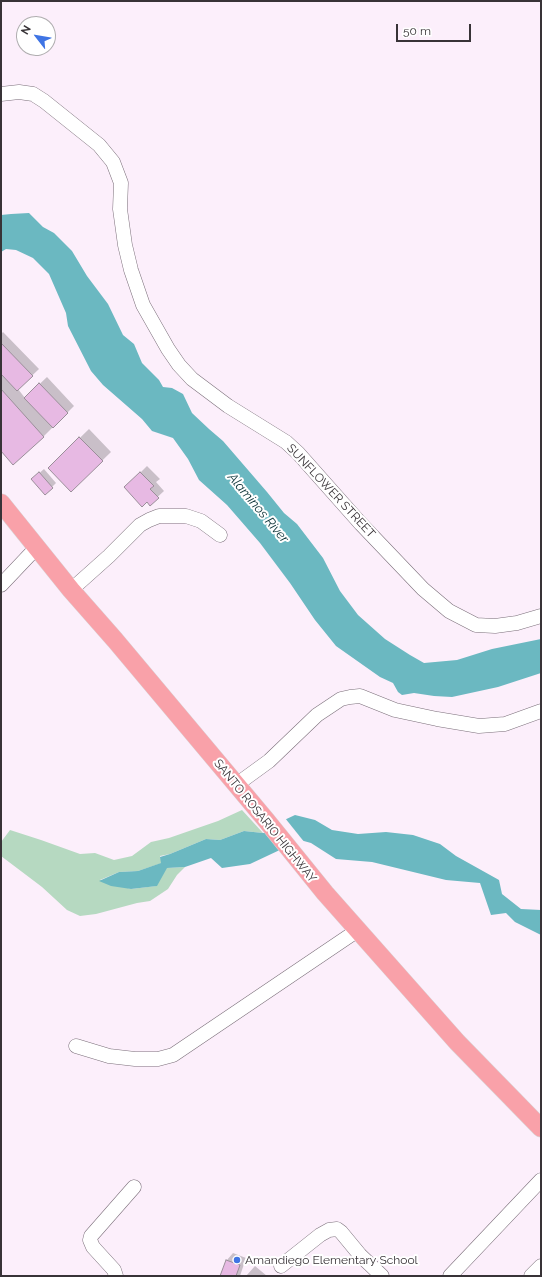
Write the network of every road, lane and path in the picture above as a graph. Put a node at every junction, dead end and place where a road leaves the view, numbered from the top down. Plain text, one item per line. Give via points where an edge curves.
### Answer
1 (1, 94) edge
2 (1, 503) edge
3 (220, 535) dead end
4 (37, 547) junction
5 (1, 585) edge
6 (71, 590) junction
7 (541, 616) edge
8 (541, 711) edge
9 (236, 784) junction
10 (358, 930) junction
11 (76, 1046) dead end
12 (541, 1128) edge
13 (541, 1180) edge
14 (134, 1187) dead end
15 (280, 1266) dead end
16 (541, 1266) edge
17 (116, 1276) edge
18 (382, 1276) edge
19 (450, 1276) edge
20 (530, 1276) edge

1 - 7 street, SUNFLOWER STREET via 33,94 99,145 113,162 121,183 120,209 125,245 143,305 168,349 192,379 228,406 286,442 422,589 449,611 476,625 494,626
2 - 4 main road, SANTO ROSARIO HIGHWAY
3 - 6 street via 201,521 186,516 159,516 140,525
4 - 5 street
4 - 6 main road, SANTO ROSARIO HIGHWAY
6 - 9 main road, SANTO ROSARIO HIGHWAY
8 - 9 street via 505,724 479,726 396,710 360,696 341,699 317,715 269,761
9 - 10 main road, SANTO ROSARIO HIGHWAY
10 - 11 street via 173,1055 158,1059 135,1059 109,1056
10 - 12 main road, SANTO ROSARIO HIGHWAY via 457,1042
13 - 19 street
14 - 17 street via 90,1240
15 - 18 street via 320,1235 337,1229
16 - 20 street

